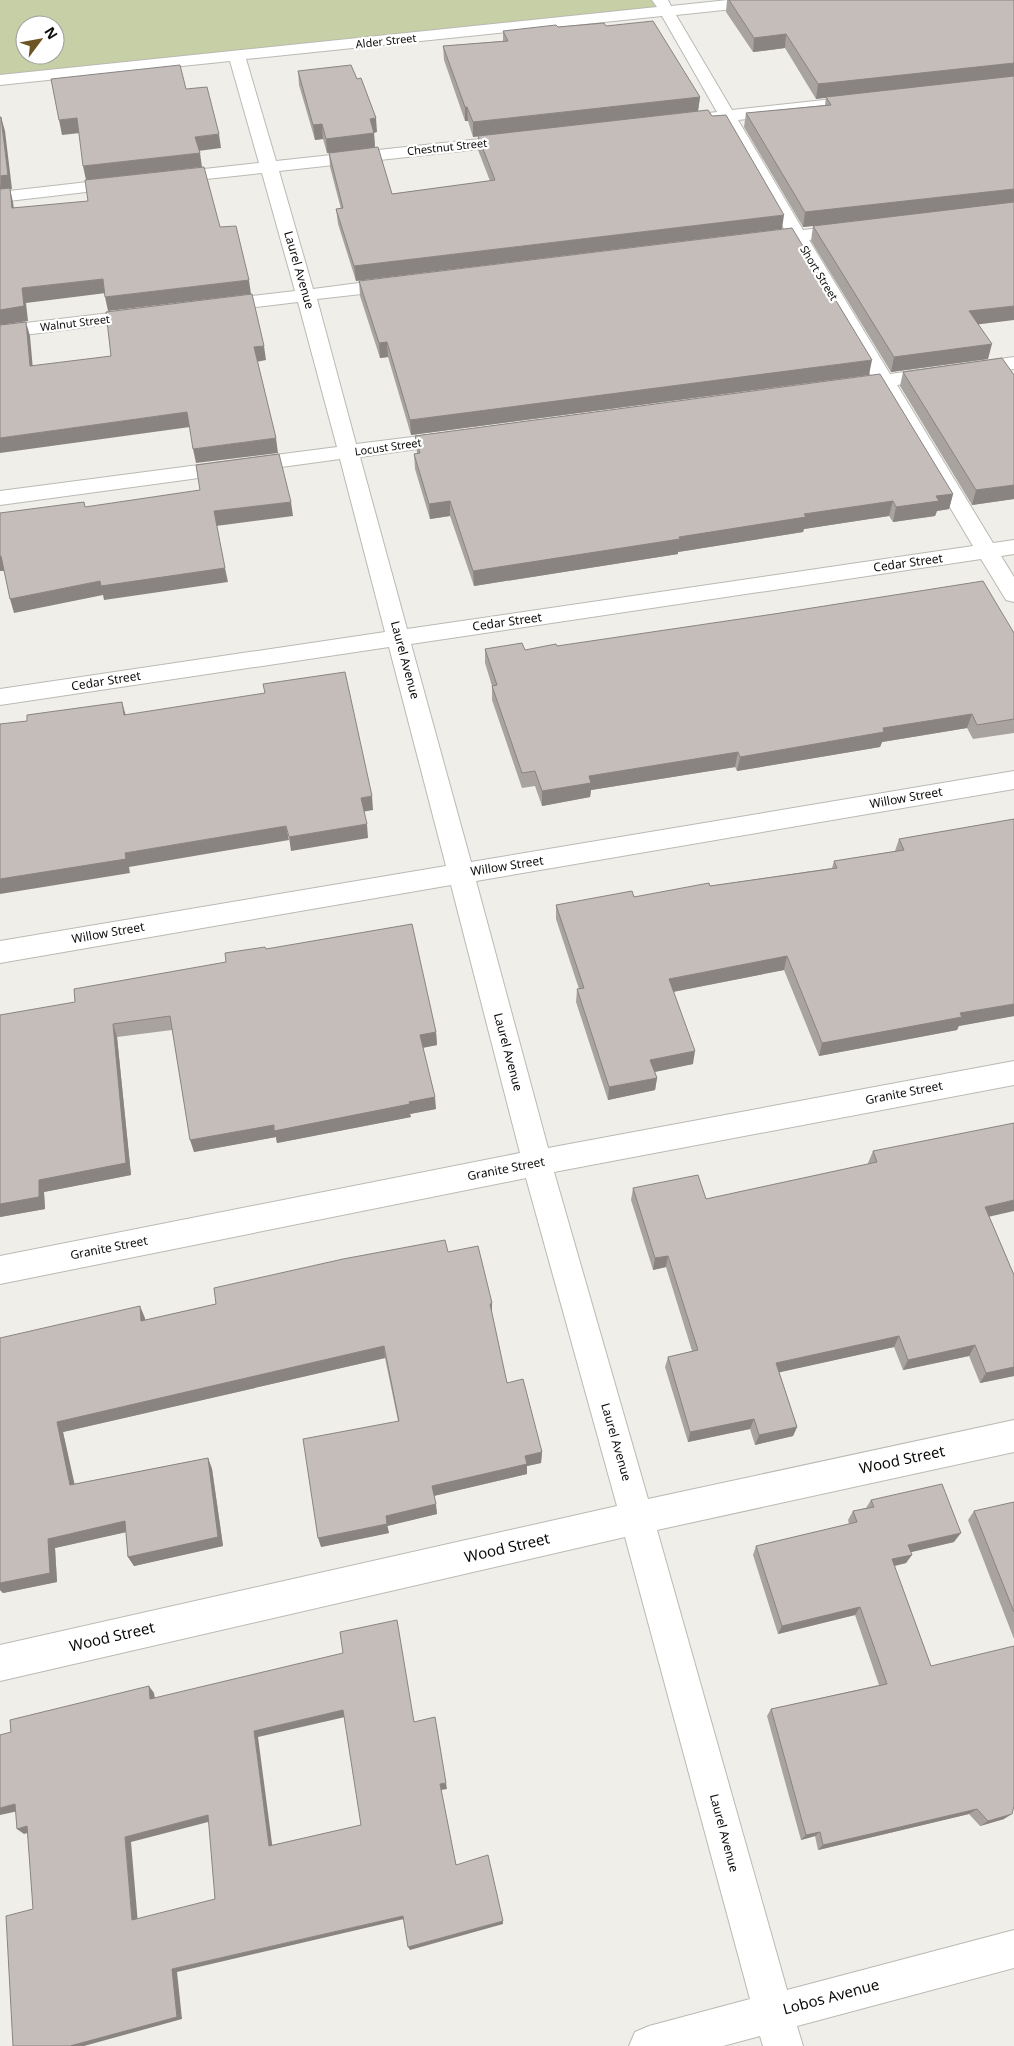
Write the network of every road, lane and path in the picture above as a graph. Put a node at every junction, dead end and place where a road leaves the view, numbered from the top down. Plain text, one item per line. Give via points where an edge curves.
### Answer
1 (772, 0) edge
2 (663, 6) edge
3 (237, 57) junction
4 (0, 80) edge
5 (875, 99) edge
6 (726, 116) junction
7 (678, 121) edge
8 (532, 138) edge
9 (270, 167) junction
10 (154, 180) edge
11 (135, 182) edge
12 (0, 197) edge
13 (866, 228) edge
14 (797, 236) junction
15 (738, 243) edge
16 (413, 282) edge
17 (306, 295) junction
18 (197, 308) edge
19 (158, 313) edge
20 (0, 332) edge
21 (1014, 362) edge
22 (885, 381) junction
23 (825, 389) edge
24 (470, 436) edge
25 (348, 452) junction
26 (0, 498) edge
27 (1014, 547) edge
28 (988, 552) junction
29 (1014, 594) edge
30 (399, 638) junction
31 (0, 698) edge
32 (1014, 780) edge
33 (461, 873) junction
34 (0, 952) edge
35 (1014, 1073) edge
36 (537, 1163) junction
37 (0, 1270) edge
38 (1014, 1436) edge
39 (637, 1518) junction
40 (0, 1663) edge
41 (1014, 1949) edge
42 (778, 2029) edge
43 (648, 2046) edge

1 - 2 street, Alder Street
2 - 3 street, Alder Street
2 - 6 street, Short Street
3 - 4 street, Alder Street
3 - 9 street, Laurel Avenue
5 - 6 street
6 - 7 street
6 - 14 street, Short Street
8 - 9 street, Chestnut Street
9 - 10 street, Chestnut Street
9 - 17 street, Laurel Avenue
11 - 12 street
13 - 14 street
14 - 15 street
14 - 22 street, Short Street
16 - 17 street
17 - 18 street
17 - 25 street, Laurel Avenue
19 - 20 street, Walnut Street
21 - 22 street
22 - 23 street
22 - 28 street, Short Street
24 - 25 street, Locust Street
25 - 26 street, Locust Street
25 - 30 street, Laurel Avenue
27 - 28 street, Cedar Street
28 - 29 street, Short Street
28 - 30 street, Cedar Street
30 - 31 street, Cedar Street
30 - 33 street, Laurel Avenue
32 - 33 street, Willow Street
33 - 34 street, Willow Street
33 - 36 street, Laurel Avenue
35 - 36 street, Granite Street
36 - 37 street, Granite Street
36 - 39 street, Laurel Avenue
38 - 39 street, Wood Street
39 - 40 street, Wood Street
39 - 42 street, Laurel Avenue
41 - 42 street, Lobos Avenue
42 - 43 street, Lobos Avenue

